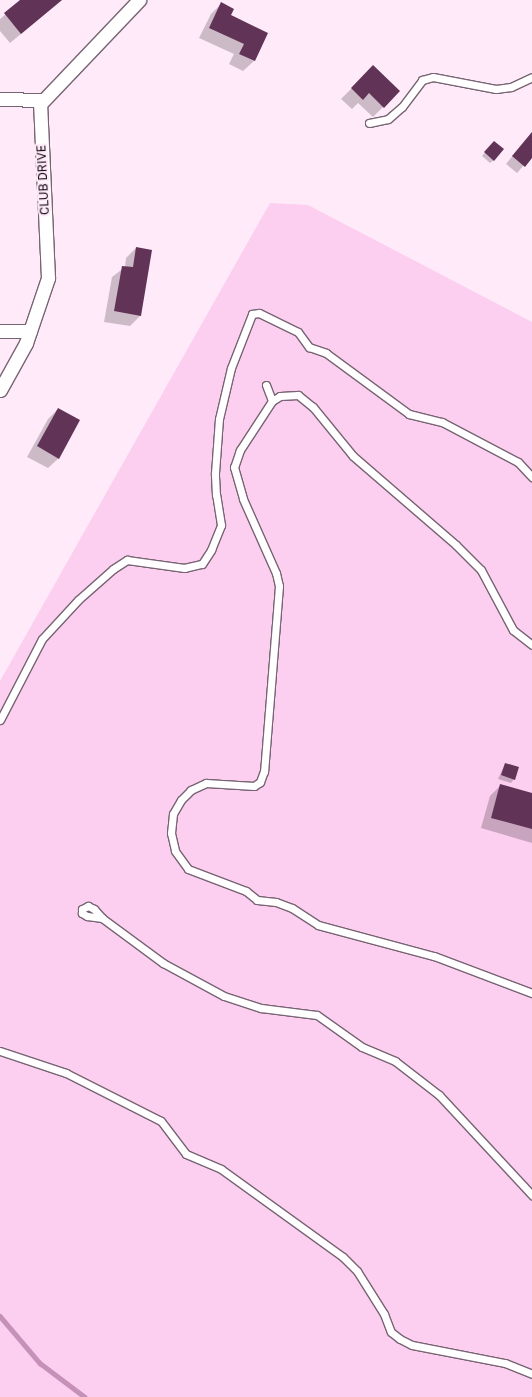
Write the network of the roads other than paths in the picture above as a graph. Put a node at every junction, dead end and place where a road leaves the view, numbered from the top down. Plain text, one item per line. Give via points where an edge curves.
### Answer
1 (139, 0) edge
2 (532, 76) edge
3 (0, 99) edge
4 (43, 100) junction
5 (369, 123) dead end
6 (0, 330) edge
7 (30, 331) junction
8 (266, 385) dead end
9 (0, 390) edge
10 (272, 401) junction
11 (532, 477) edge
12 (532, 645) edge
13 (0, 720) edge
14 (102, 918) dead end
15 (532, 993) edge
16 (0, 1051) edge
17 (532, 1195) edge
18 (532, 1374) edge

1 - 4 street
2 - 5 lane via 511,87 496,89 433,76 422,80 402,107 388,119
3 - 4 street
4 - 7 street, CLUB DRIVE via 40,104 48,278
6 - 7 street
7 - 9 street, CLUB DRIVE
8 - 10 lane
10 - 12 lane via 280,396 298,395 312,407 353,456 456,545 480,570 514,630
10 - 15 lane via 240,450 234,467 243,499 276,573 279,586 264,772 260,782 254,786 206,783 191,790 173,814 171,833 175,850 188,869 246,891 257,900 276,902 292,908 318,925 434,956
11 - 13 lane via 518,462 442,422 409,414 326,354 309,347 298,332 260,313 252,314 231,368 219,419 215,473 221,525 211,550 202,564 184,568 128,560 113,569 78,600 42,639
14 - 17 lane via 163,963 224,996 261,1008 317,1015 362,1047 395,1061 439,1095
16 - 18 lane via 66,1073 161,1121 186,1154 221,1169 343,1257 357,1271 384,1314 391,1332 400,1339 412,1345 505,1363

